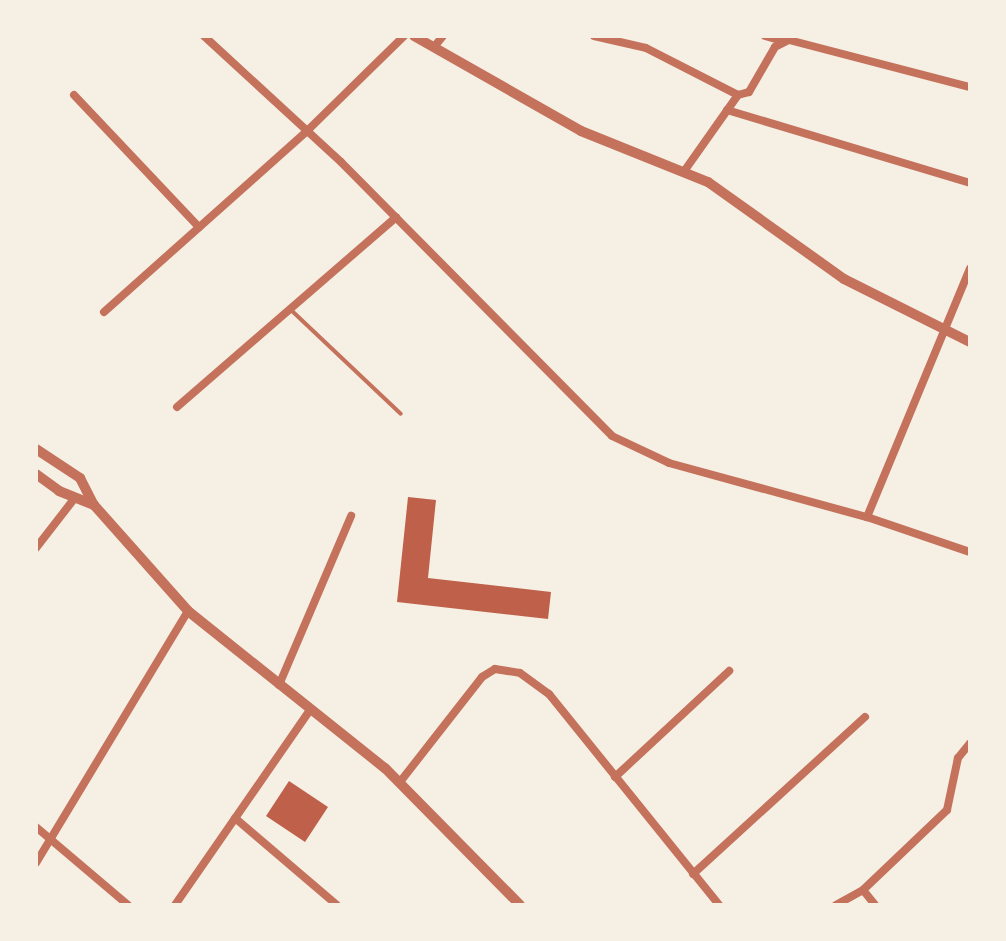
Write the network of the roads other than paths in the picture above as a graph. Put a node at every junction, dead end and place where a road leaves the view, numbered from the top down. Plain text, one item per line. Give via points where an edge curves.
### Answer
1 (204, 36) edge
2 (404, 36) edge
3 (414, 36) edge
4 (443, 36) edge
5 (594, 36) edge
6 (765, 36) edge
7 (782, 41) junction
8 (434, 47) junction
9 (970, 87) edge
10 (74, 95) dead end
11 (738, 95) junction
12 (727, 110) junction
13 (307, 131) junction
14 (685, 170) junction
15 (970, 183) edge
16 (396, 217) junction
17 (199, 227) junction
18 (970, 268) edge
19 (291, 310) junction
20 (104, 312) dead end
21 (946, 333) junction
22 (970, 342) edge
23 (177, 407) dead end
24 (401, 414) dead end
25 (36, 449) edge
26 (36, 474) edge
27 (74, 499) junction
28 (94, 505) junction
29 (351, 516) dead end
30 (867, 517) junction
31 (36, 548) edge
32 (970, 552) edge
33 (188, 611) junction
34 (729, 671) dead end
35 (279, 685) junction
36 (310, 710) junction
37 (865, 717) dead end
38 (970, 743) edge
39 (615, 777) junction
40 (400, 782) junction
41 (235, 818) junction
42 (36, 827) edge
43 (53, 842) junction
44 (36, 863) edge
45 (693, 874) junction
46 (863, 890) junction
47 (128, 905) edge
48 (175, 905) edge
49 (337, 905) edge
50 (520, 905) edge
51 (719, 905) edge
52 (836, 905) edge
53 (875, 905) edge

1 - 13 street
2 - 13 street
3 - 8 street
4 - 8 street
5 - 11 street via 646,48
6 - 7 street
7 - 9 street
7 - 11 street via 754,87
8 - 14 street via 581,131
10 - 17 street
11 - 12 street
12 - 14 street
12 - 15 street
13 - 16 street
13 - 17 street
14 - 21 street via 844,279
16 - 19 street
16 - 30 street via 612,436 669,463
17 - 20 street
18 - 21 street
19 - 23 street
19 - 24 lane
21 - 22 street
21 - 30 street
25 - 28 street via 80,478
26 - 27 street
27 - 28 street
27 - 31 street
28 - 33 street
29 - 35 street
30 - 32 street
33 - 35 street
33 - 43 street
34 - 39 street
35 - 36 street
36 - 40 street
36 - 41 street
37 - 45 street
38 - 46 street via 958,758 947,810
39 - 40 street via 549,694 520,673 495,669 482,677
39 - 45 street
40 - 50 street
41 - 48 street
41 - 49 street
42 - 43 street
43 - 44 street
43 - 47 street
45 - 51 street
46 - 52 street
46 - 53 street

